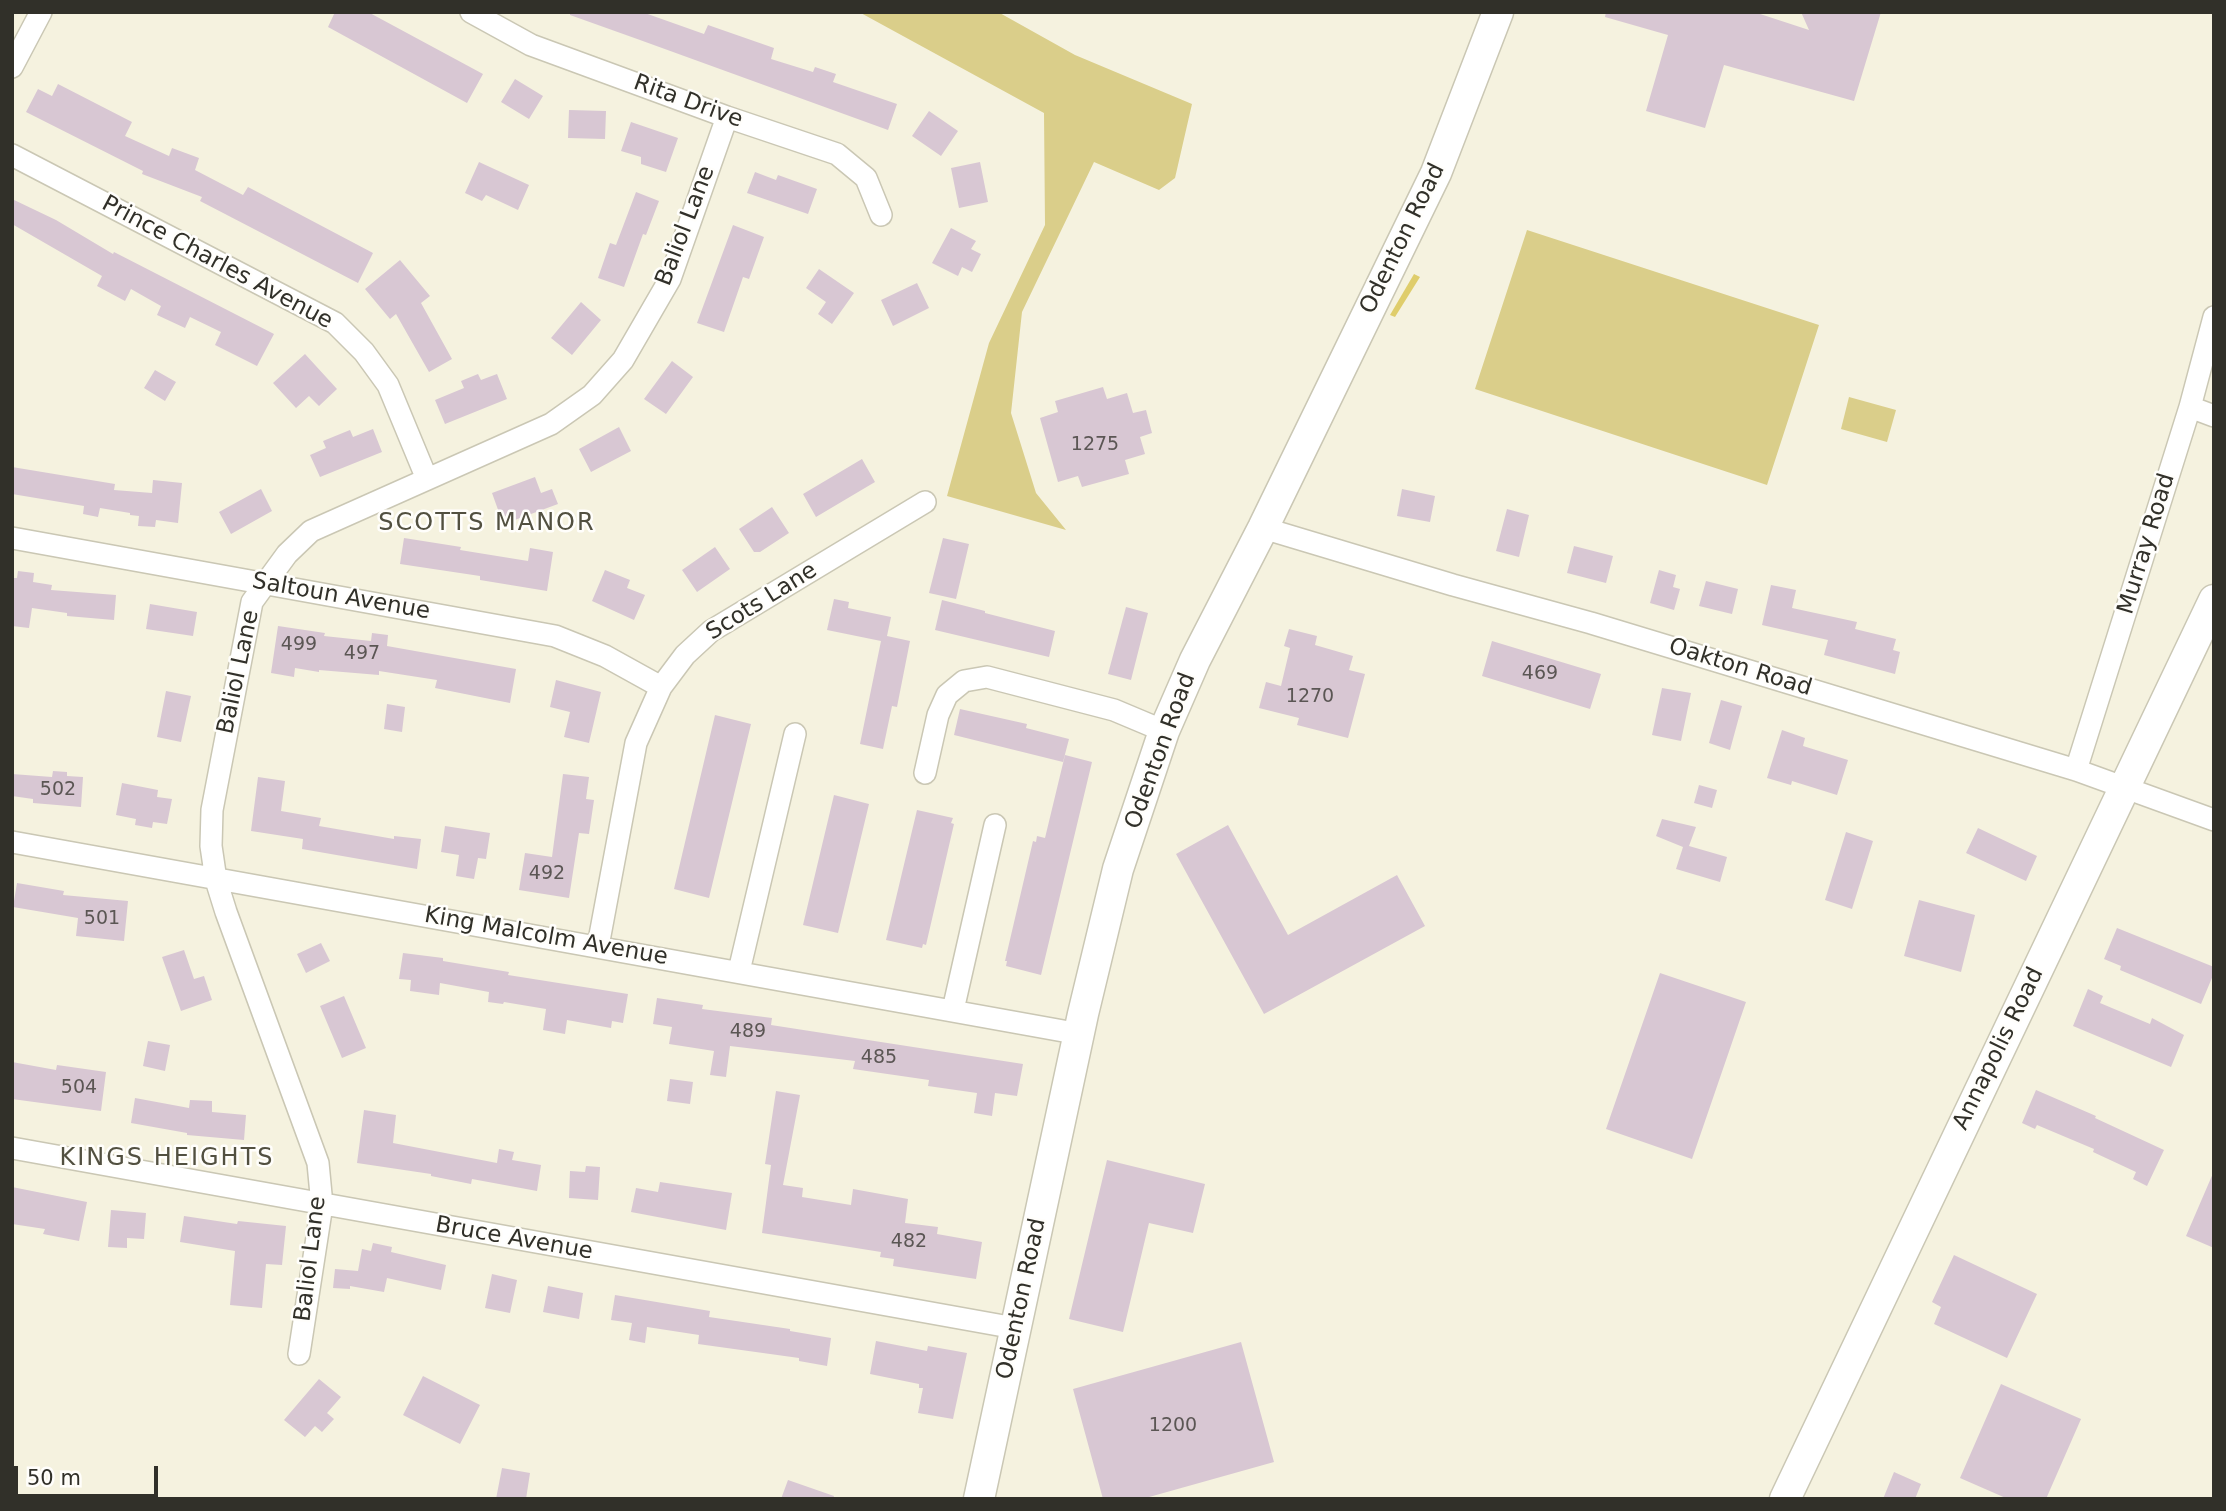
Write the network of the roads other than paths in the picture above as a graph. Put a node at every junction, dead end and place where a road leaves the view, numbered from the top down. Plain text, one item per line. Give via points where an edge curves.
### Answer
1 (41, 12) edge
2 (471, 12) edge
3 (1498, 12) edge
4 (12, 67) edge
5 (727, 117) junction
6 (12, 155) edge
7 (881, 215) dead end
8 (2214, 317) edge
9 (2190, 407) junction
10 (2214, 416) edge
11 (427, 479) junction
12 (925, 502) dead end
13 (1263, 528) junction
14 (12, 538) edge
15 (266, 584) junction
16 (2214, 600) edge
17 (661, 687) junction
18 (1164, 731) junction
19 (794, 734) dead end
20 (2076, 770) junction
21 (925, 773) dead end
22 (2125, 788) junction
23 (2214, 820) edge
24 (995, 825) dead end
25 (12, 842) edge
26 (216, 880) junction
27 (598, 946) junction
28 (738, 971) junction
29 (953, 1010) junction
30 (1080, 1034) junction
31 (12, 1148) edge
32 (322, 1205) junction
33 (1015, 1328) junction
34 (299, 1354) dead end
35 (979, 1499) edge
36 (1786, 1499) edge

1 - 4 street
2 - 5 street, Rita Drive via 531,45
3 - 13 street, Odenton Road via 1436,173
5 - 7 street, Rita Drive via 837,154 866,178
5 - 11 street, Baliol Lane via 670,279 622,360 592,395 551,424
6 - 11 street, Prince Charles Avenue via 335,323 388,385
8 - 9 street, Murray Road
9 - 10 street
9 - 20 street, Murray Road
11 - 15 street, Baliol Lane via 311,531
12 - 17 street, Scots Lane via 711,631
13 - 18 street, Odenton Road
13 - 20 street, Oakton Road
14 - 15 street, Saltoun Avenue
15 - 17 street, Saltoun Avenue via 555,636 605,656
15 - 26 street, Baliol Lane via 252,602 246,624 212,810
16 - 22 street, Annapolis Road
17 - 27 street, Scots Lane via 636,743
18 - 21 street via 1114,710 987,677 964,681 947,695 938,715
18 - 30 street, Odenton Road via 1118,869
19 - 28 street
20 - 22 street, Oakton Road
22 - 23 street, Oakton Road
22 - 36 street, Annapolis Road
24 - 29 street
25 - 26 street, King Malcolm Avenue
26 - 27 street, King Malcolm Avenue
26 - 32 street, Baliol Lane via 318,1163
27 - 28 street, King Malcolm Avenue
28 - 29 street, King Malcolm Avenue
29 - 30 street, King Malcolm Avenue
30 - 33 street, Odenton Road
31 - 32 street, Bruce Avenue
32 - 33 street, Bruce Avenue
32 - 34 street, Baliol Lane
33 - 35 street, Odenton Road

